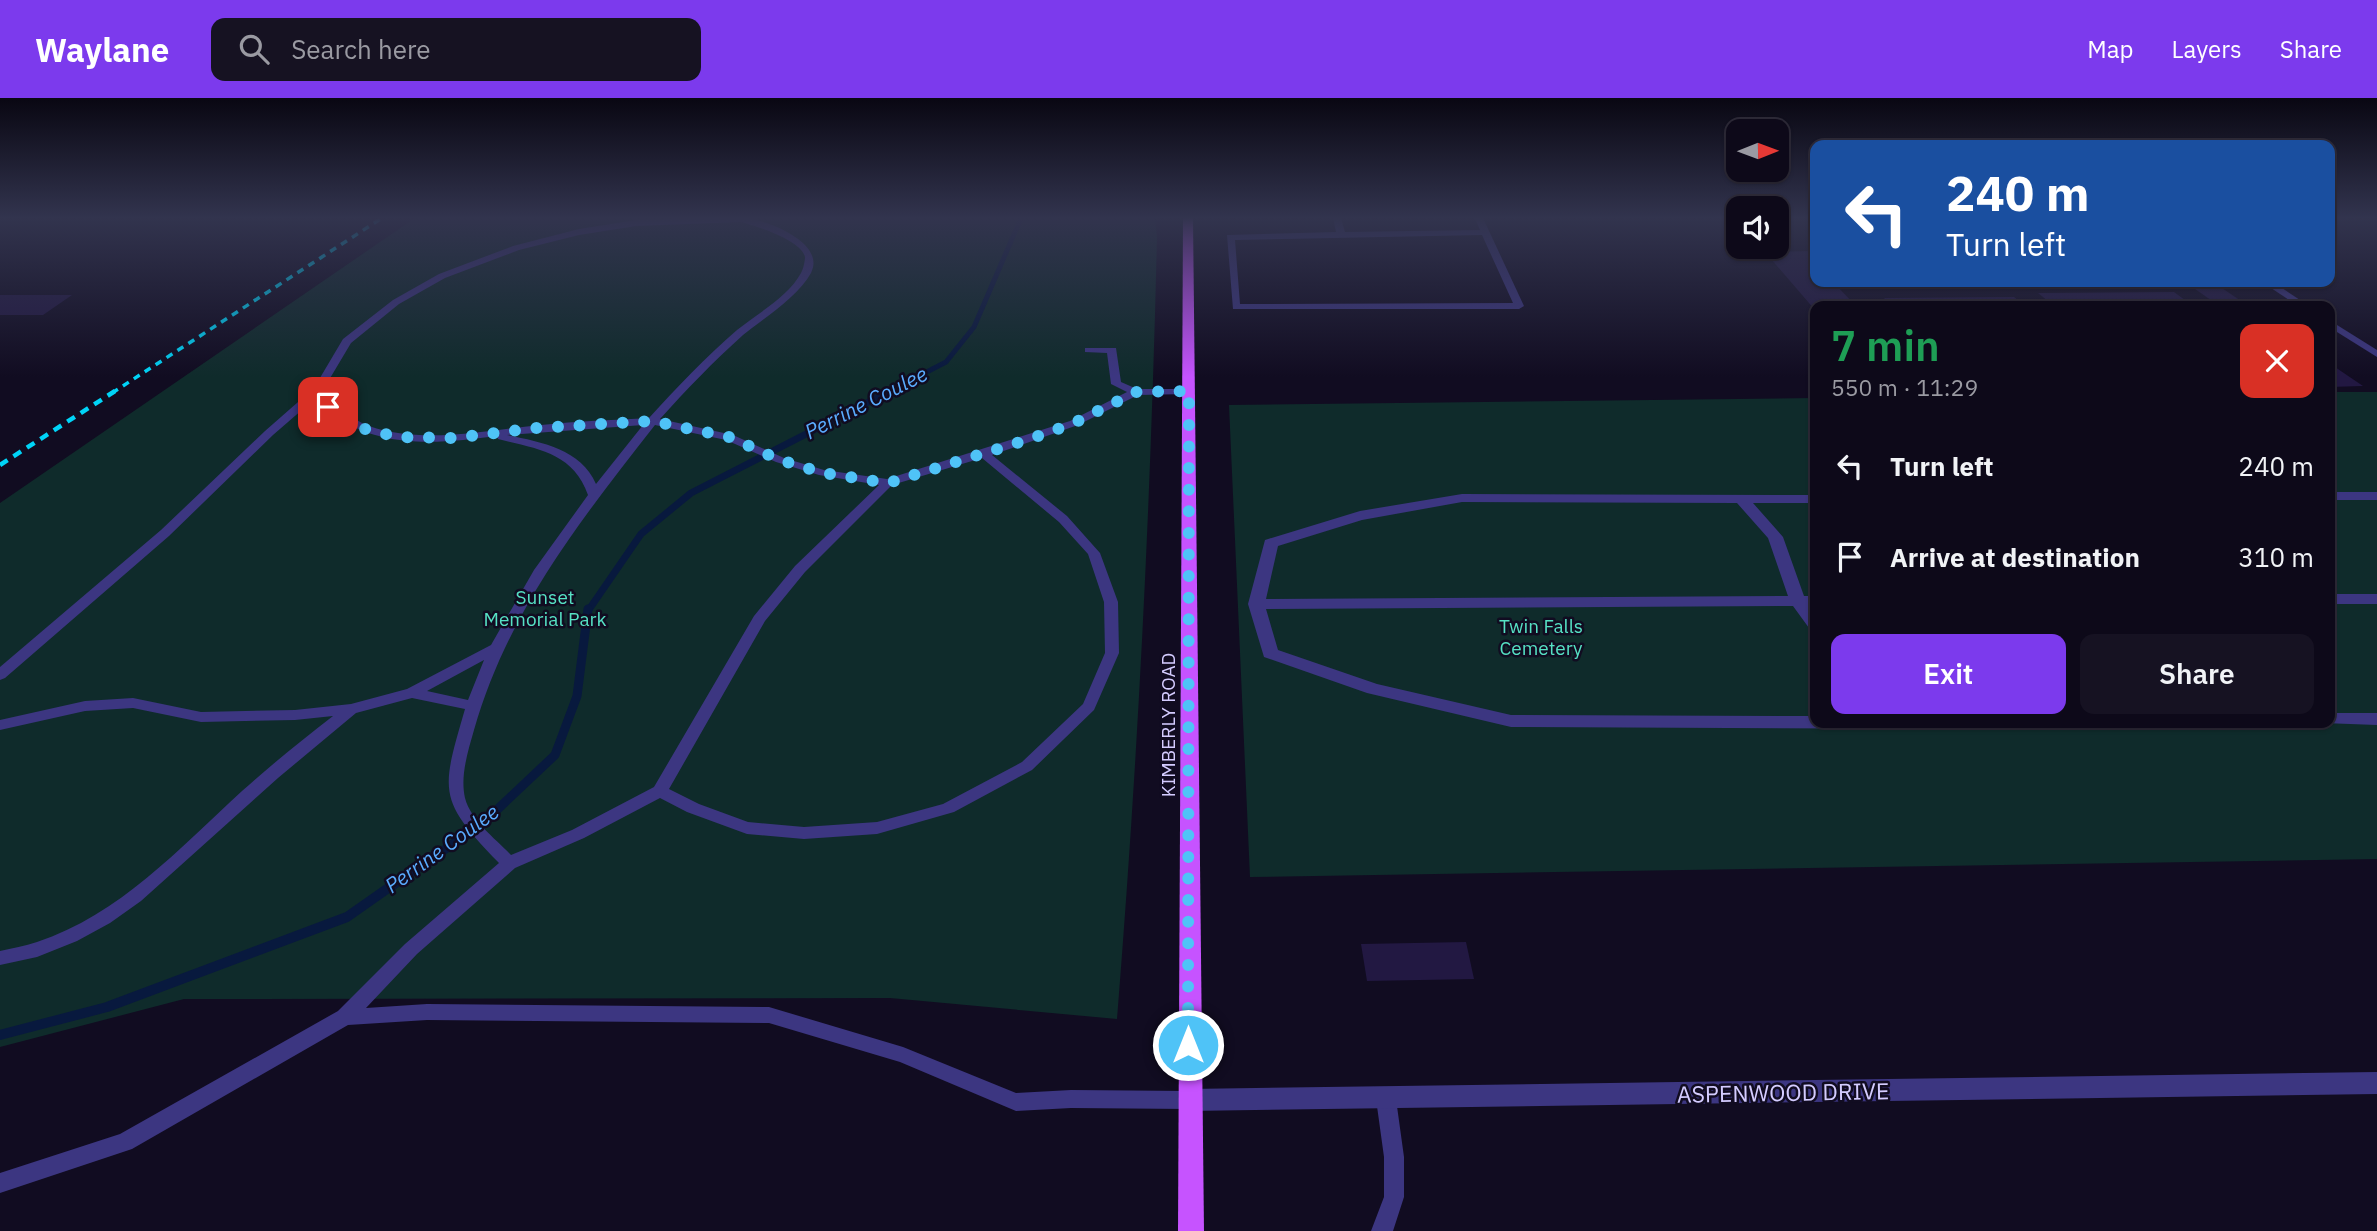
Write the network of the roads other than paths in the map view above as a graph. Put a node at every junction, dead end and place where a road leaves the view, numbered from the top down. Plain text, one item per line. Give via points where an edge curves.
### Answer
1 (456, 271) edge
2 (807, 271) edge
3 (1189, 271) edge
4 (1233, 271) edge
5 (1503, 271) edge
6 (2275, 287) edge
7 (2296, 301) edge
8 (2335, 327) edge
9 (1089, 350) dead end
10 (2377, 354) edge
11 (318, 390) junction
12 (1189, 391) junction
13 (1136, 392) junction
14 (652, 421) junction
15 (490, 435) junction
16 (984, 454) junction
17 (888, 483) junction
18 (594, 495) junction
19 (2335, 496) edge
20 (2377, 496) edge
21 (1810, 499) edge
22 (1742, 500) junction
23 (2335, 599) edge
24 (2377, 599) edge
25 (1806, 601) edge
26 (1256, 604) junction
27 (494, 649) junction
28 (0, 675) edge
29 (412, 693) junction
30 (471, 705) junction
31 (351, 709) junction
32 (2335, 719) edge
33 (2377, 719) edge
34 (1810, 723) edge
35 (0, 725) edge
36 (660, 791) junction
37 (509, 863) junction
38 (0, 958) edge
39 (345, 1017) junction
40 (2377, 1083) edge
41 (1387, 1099) junction
42 (1188, 1100) junction
43 (0, 1183) edge
44 (1191, 1231) edge
45 (1381, 1231) edge

1 - 11 lane via 396,302 347,341
2 - 14 lane
3 - 12 main road, KIMBERLY ROAD
4 - 5 lane via 1236,307 1519,306
6 - 7 lane
8 - 10 lane
9 - 13 lane via 1112,350 1116,384
11 - 15 lane via 328,407 365,429 398,437
11 - 28 lane via 165,533
12 - 13 lane
12 - 42 main road, KIMBERLY ROAD
13 - 16 lane via 1074,423
14 - 15 lane
14 - 17 lane via 729,437 823,473
14 - 18 lane
15 - 18 lane via 565,455 589,477
16 - 17 lane
16 - 36 lane via 1063,519 1094,554 1111,602 1112,653 1089,707 1027,766 948,808 877,828 804,833 747,828
17 - 36 lane via 800,569 759,619
18 - 27 lane via 534,577
19 - 20 street
21 - 22 street
22 - 25 street via 1775,537
22 - 26 street via 1462,498 1360,516 1271,542
23 - 24 street
25 - 26 street
26 - 34 street via 1269,653 1373,690 1511,721
27 - 29 lane
27 - 30 lane
29 - 30 lane
29 - 31 lane
30 - 37 lane via 456,773 457,796 462,812
31 - 35 lane via 201,717 133,703 85,705
31 - 38 lane via 144,889 81,933
32 - 33 street
36 - 37 lane via 578,834
37 - 39 lane via 411,949
39 - 42 lane via 427,1012 769,1015 903,1055 1016,1102
39 - 43 lane via 125,1142
40 - 41 street, ASPENWOOD DRIVE
41 - 42 street, ASPENWOOD DRIVE
41 - 45 lane via 1394,1197
42 - 44 main road, KIMBERLY ROAD

